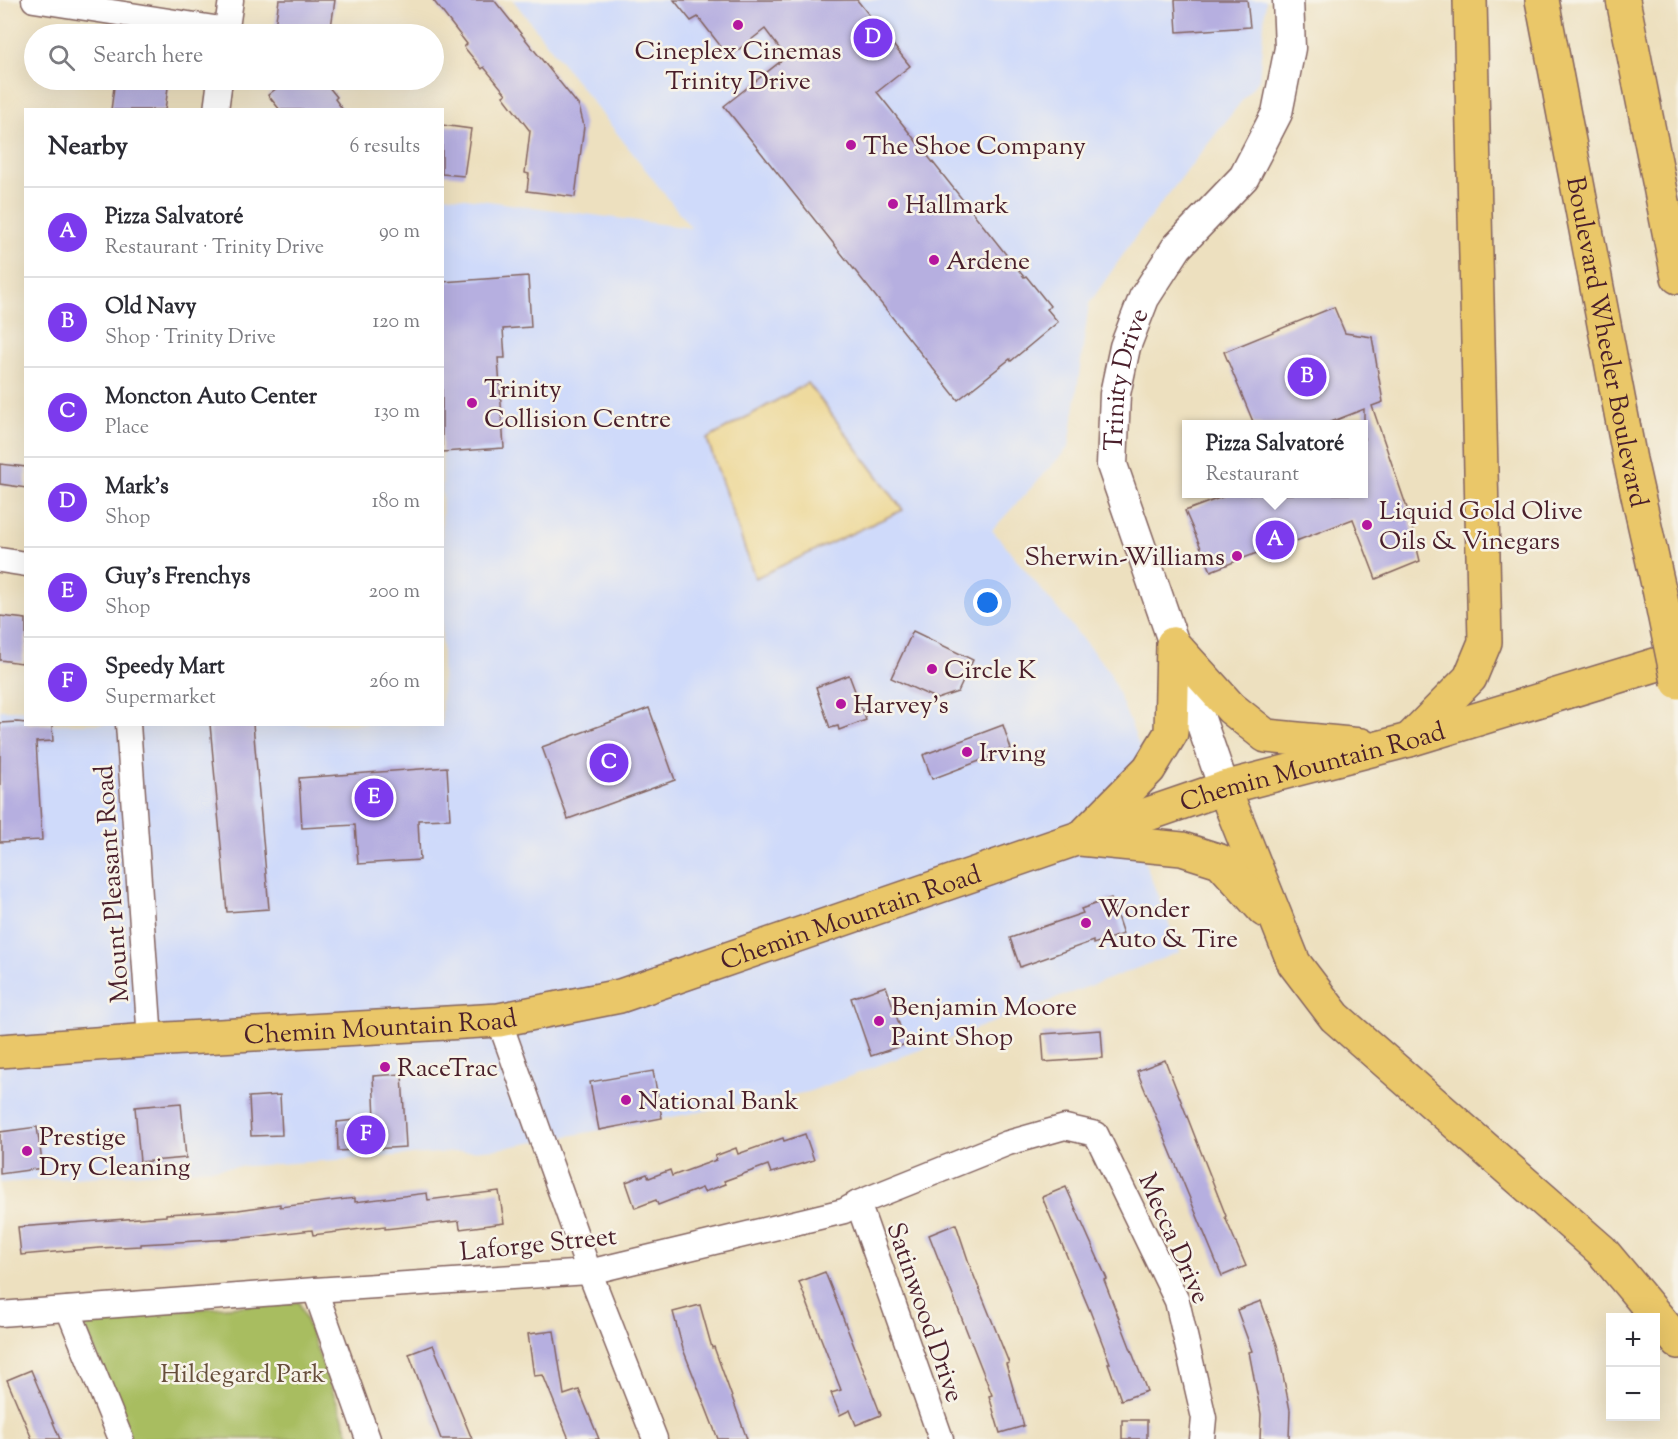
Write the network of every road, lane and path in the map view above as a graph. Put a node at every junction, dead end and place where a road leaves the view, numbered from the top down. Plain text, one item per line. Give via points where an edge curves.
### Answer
1 (34, 0) edge
2 (231, 0) edge
3 (1288, 0) edge
4 (1470, 0) edge
5 (1542, 0) edge
6 (1623, 0) edge
7 (179, 24) edge
8 (228, 24) edge
9 (219, 90) edge
10 (216, 108) edge
11 (1678, 277) edge
12 (0, 560) edge
13 (24, 564) edge
14 (1173, 644) junction
15 (1678, 658) edge
16 (1678, 682) edge
17 (128, 726) edge
18 (1395, 744) junction
19 (1224, 788) junction
20 (1080, 839) junction
21 (1279, 927) junction
22 (500, 1020) junction
23 (150, 1040) junction
24 (0, 1051) edge
25 (1096, 1134) joint
26 (858, 1203) junction
27 (589, 1272) junction
28 (315, 1290) junction
29 (68, 1309) junction
30 (0, 1314) edge
31 (1678, 1342) edge
32 (121, 1439) edge
33 (368, 1439) edge
34 (655, 1439) edge
35 (941, 1439) edge
36 (1202, 1439) edge

1 - 7 street
2 - 8 street
3 - 14 street, Trinity Drive via 1290,48 1277,113 1244,177 1177,247 1144,298 1125,347 1115,394 1112,465
4 - 18 main road via 1485,642 1470,678
5 - 16 main road, Boulevard Wheeler Boulevard, bridge via 1630,460
6 - 11 main road
9 - 10 street
12 - 13 street
14 - 18 main road via 1231,708 1266,736
14 - 19 street, Trinity Drive
14 - 20 main road via 1171,733 1149,769
15 - 18 main road, Chemin Mountain Road
17 - 23 street, Mount Pleasant Road
18 - 19 main road, Chemin Mountain Road
19 - 20 main road, Chemin Mountain Road
19 - 21 main road
20 - 21 main road via 1182,849 1220,861
20 - 22 main road, Chemin Mountain Road via 620,996
21 - 31 main road via 1294,963 1335,1017 1602,1251
22 - 23 main road, Chemin Mountain Road
22 - 27 street
23 - 24 main road, Chemin Mountain Road
25 - 26 street, Laforge Street via 1065,1127 1019,1140
25 - 36 street, Mecca Drive via 1177,1301 1204,1418
26 - 27 street, Laforge Street via 844,1211
26 - 35 street, Satinwood Drive
27 - 28 street, Laforge Street
27 - 34 street
28 - 29 street, Laforge Street
28 - 33 street
29 - 30 street, Laforge Street
29 - 32 street

